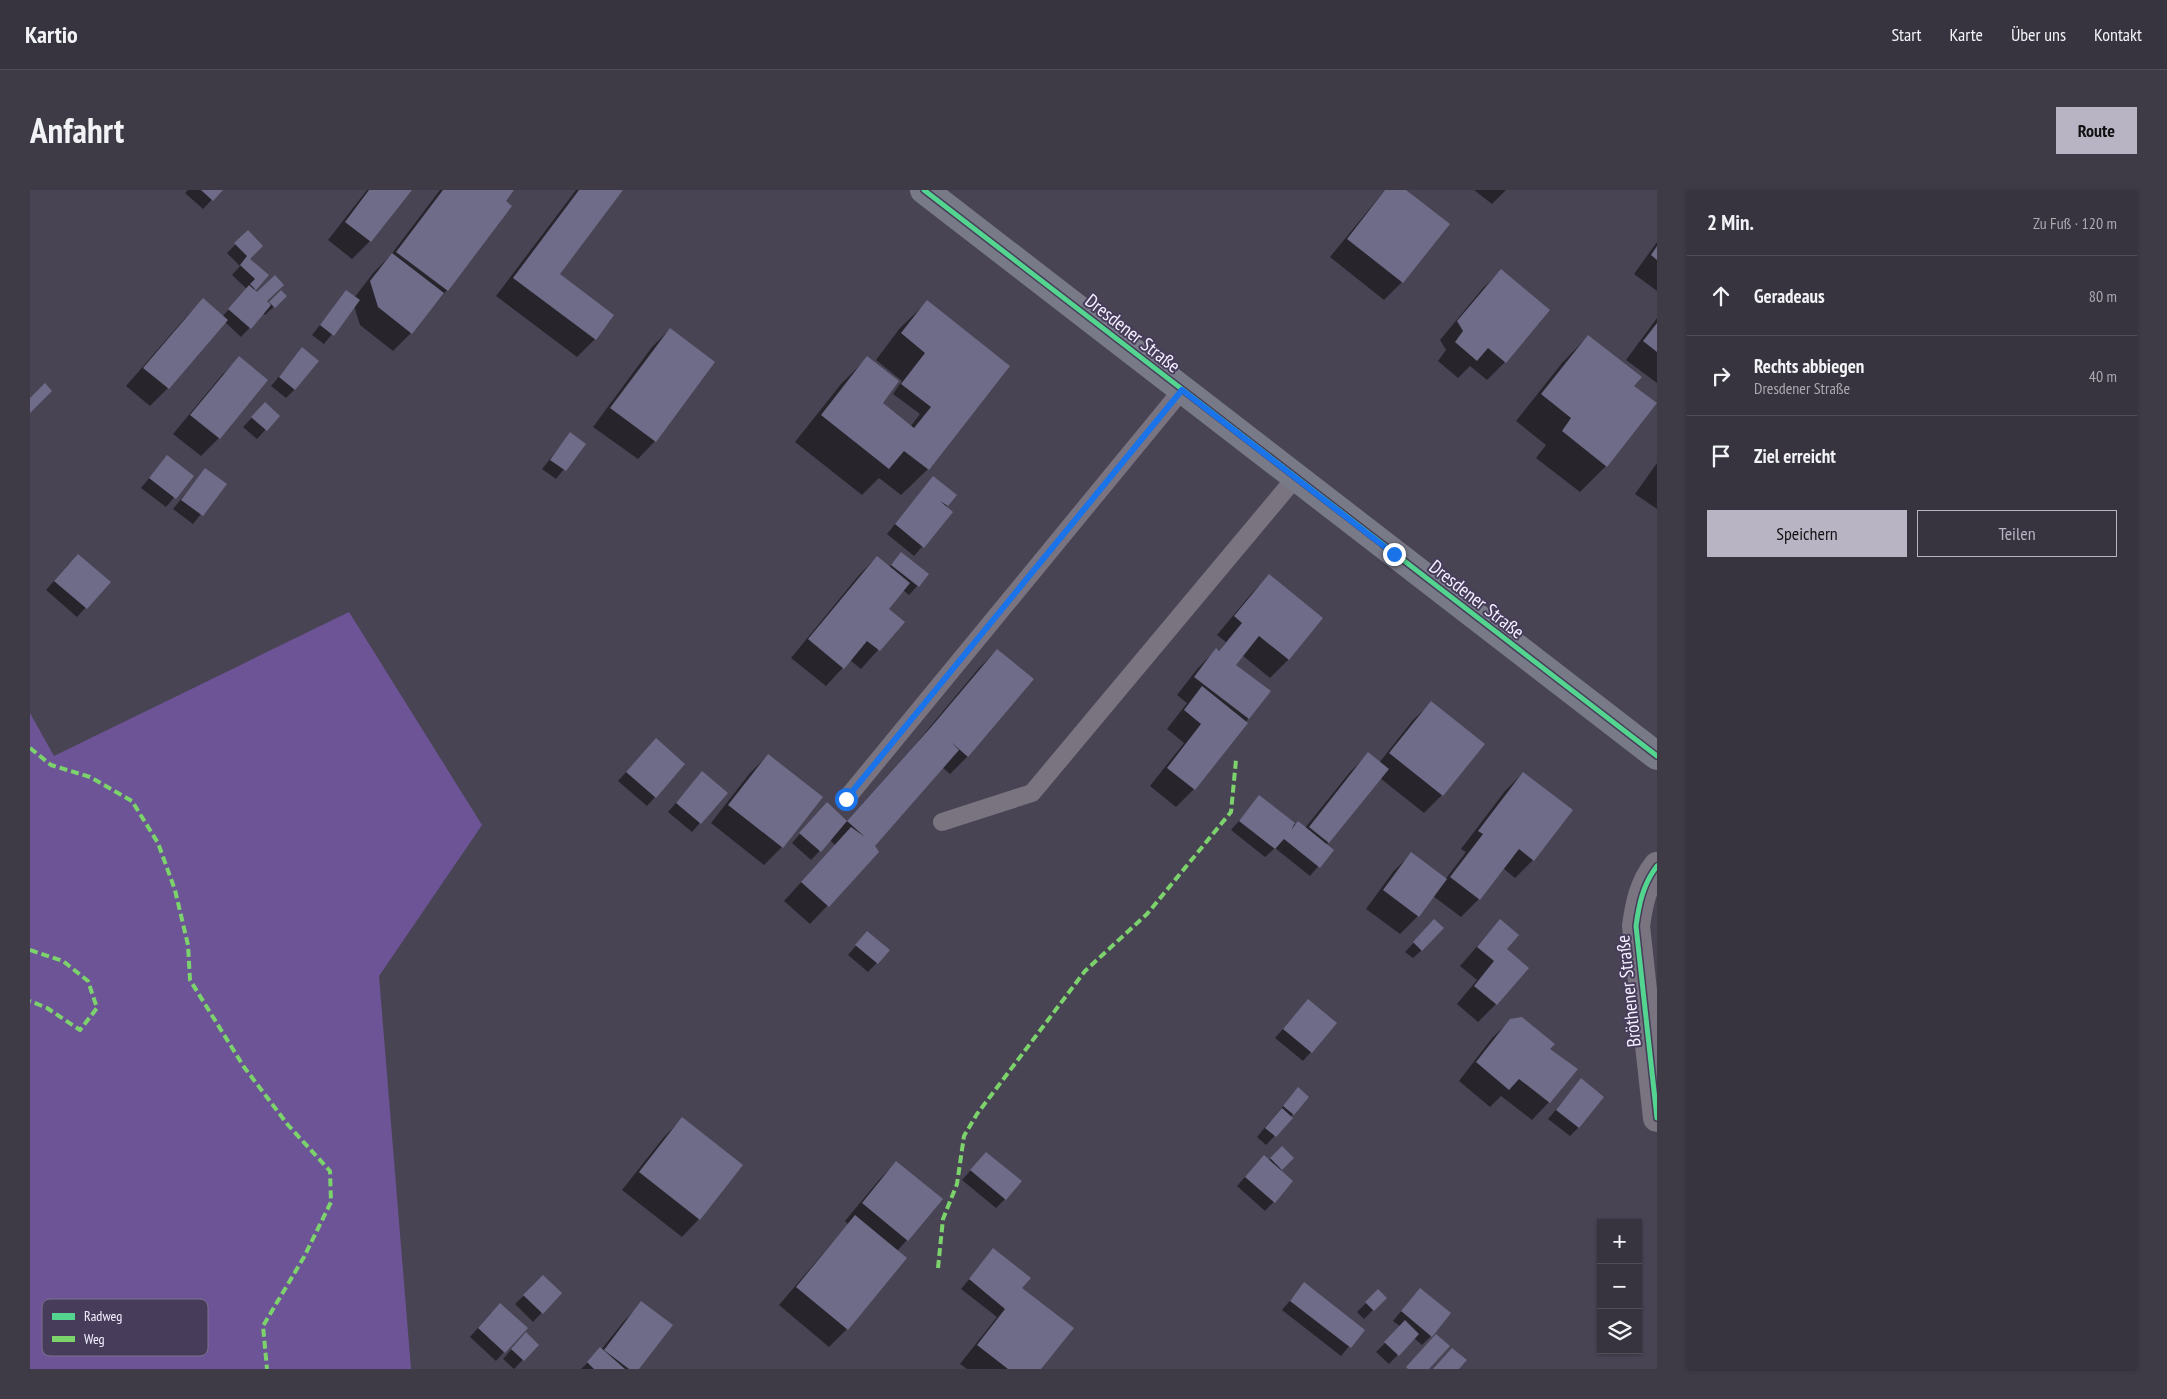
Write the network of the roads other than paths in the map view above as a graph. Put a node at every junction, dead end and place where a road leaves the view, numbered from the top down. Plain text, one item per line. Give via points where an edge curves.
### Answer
1 (924, 190) edge
2 (1182, 390) junction
3 (1296, 477) junction
4 (1657, 756) edge
5 (846, 799) dead end
6 (942, 822) dead end
7 (1657, 866) edge
8 (1657, 1118) edge

1 - 2 main road, Dresdener Straße
2 - 3 main road, Dresdener Straße
2 - 5 lane
3 - 4 main road, Dresdener Straße
3 - 6 lane via 1032,793
7 - 8 street, Bröthener Straße via 1640,897 1636,926

